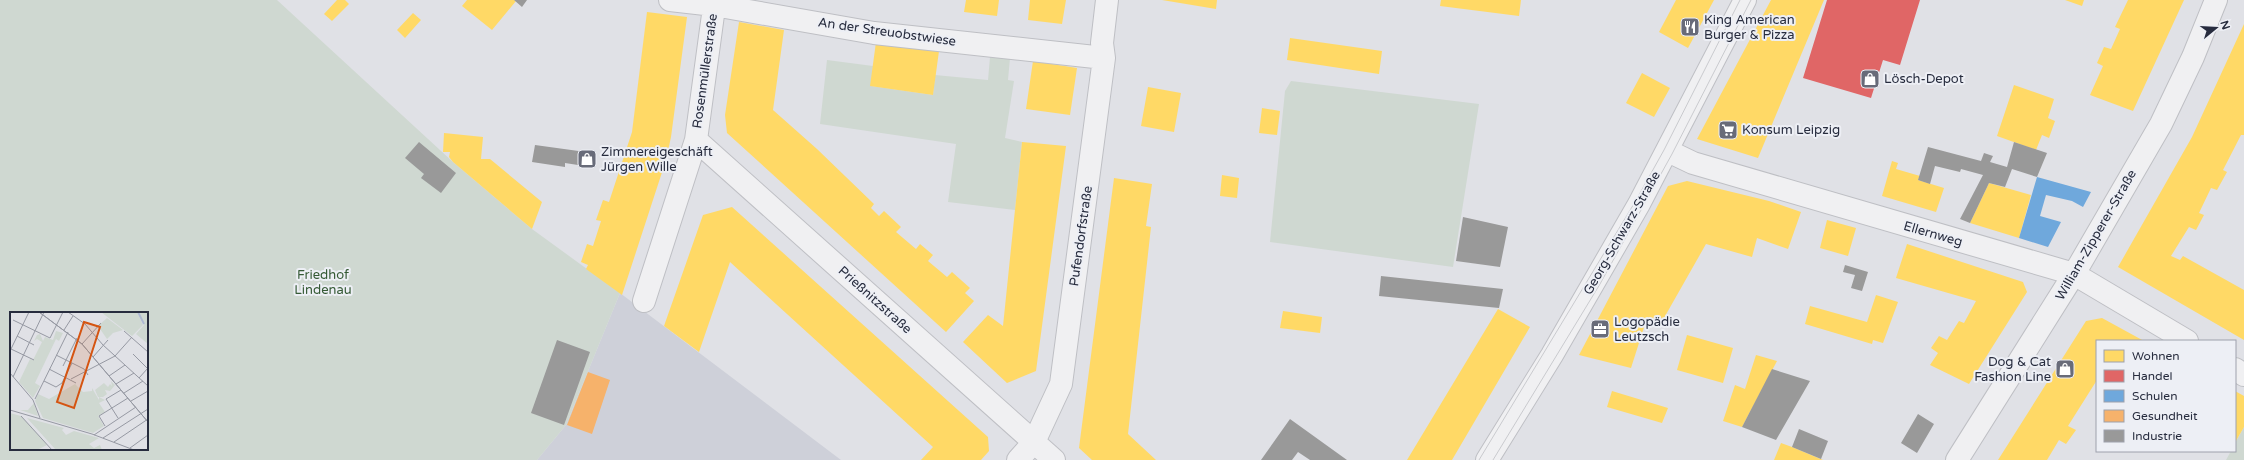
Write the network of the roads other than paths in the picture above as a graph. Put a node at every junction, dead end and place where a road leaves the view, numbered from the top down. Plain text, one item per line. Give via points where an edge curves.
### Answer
1 (670, 0) edge
2 (1107, 0) edge
3 (1745, 0) edge
4 (2216, 0) edge
5 (714, 3) edge
6 (1104, 58) junction
7 (696, 140) junction
8 (1668, 151) junction
9 (2074, 274) junction
10 (644, 301) dead end
11 (2185, 340) edge
12 (1034, 442) junction
13 (1018, 460) edge
14 (1054, 460) edge
15 (1487, 460) edge
16 (1957, 460) edge

1 - 5 street, An der Streuobstwiese
2 - 6 street, Pufendorfstraße via 1102,43
3 - 8 street, Georg-Schwarz-Straße
4 - 9 street, William-Zipperer-Straße via 2193,57 2161,124
5 - 6 street, An der Streuobstwiese via 874,33
5 - 7 street, Rosenmüllerstraße
6 - 12 street, Pufendorfstraße via 1061,384
7 - 10 street, Rosenmüllerstraße
7 - 12 street, Prießnitzstraße
8 - 9 street, Ellernweg via 1693,163
8 - 15 street, Georg-Schwarz-Straße via 1552,354
9 - 11 street, Ellernweg
9 - 16 street, William-Zipperer-Straße
12 - 13 street, Pufendorfstraße
12 - 14 street, Prießnitzstraße

